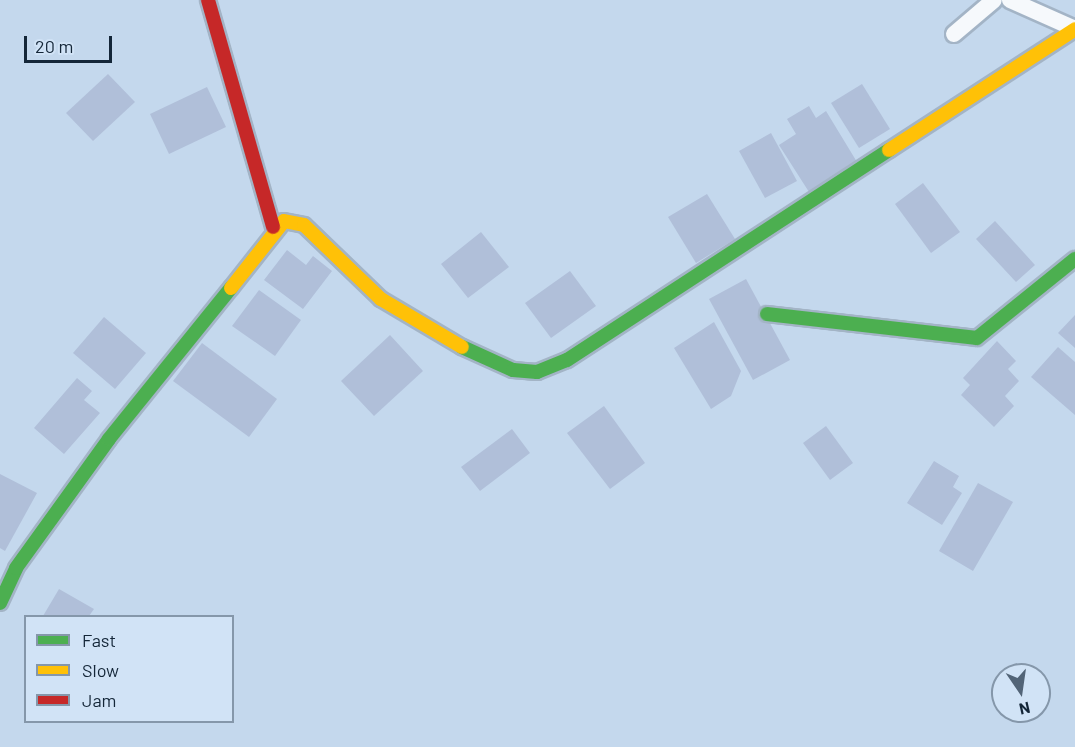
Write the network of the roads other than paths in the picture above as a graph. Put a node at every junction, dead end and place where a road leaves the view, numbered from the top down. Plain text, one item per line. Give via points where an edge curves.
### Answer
1 (208, 0) edge
2 (994, 0) edge
3 (1010, 0) edge
4 (1074, 29) edge
5 (954, 34) dead end
6 (273, 227) junction
7 (1075, 259) edge
8 (767, 314) dead end
9 (0, 603) edge

1 - 6 street
2 - 5 lane
3 - 4 lane
4 - 6 street via 567,360 537,372 513,370 471,352 381,299 295,219
6 - 9 street via 109,439 16,568
7 - 8 street via 977,338

